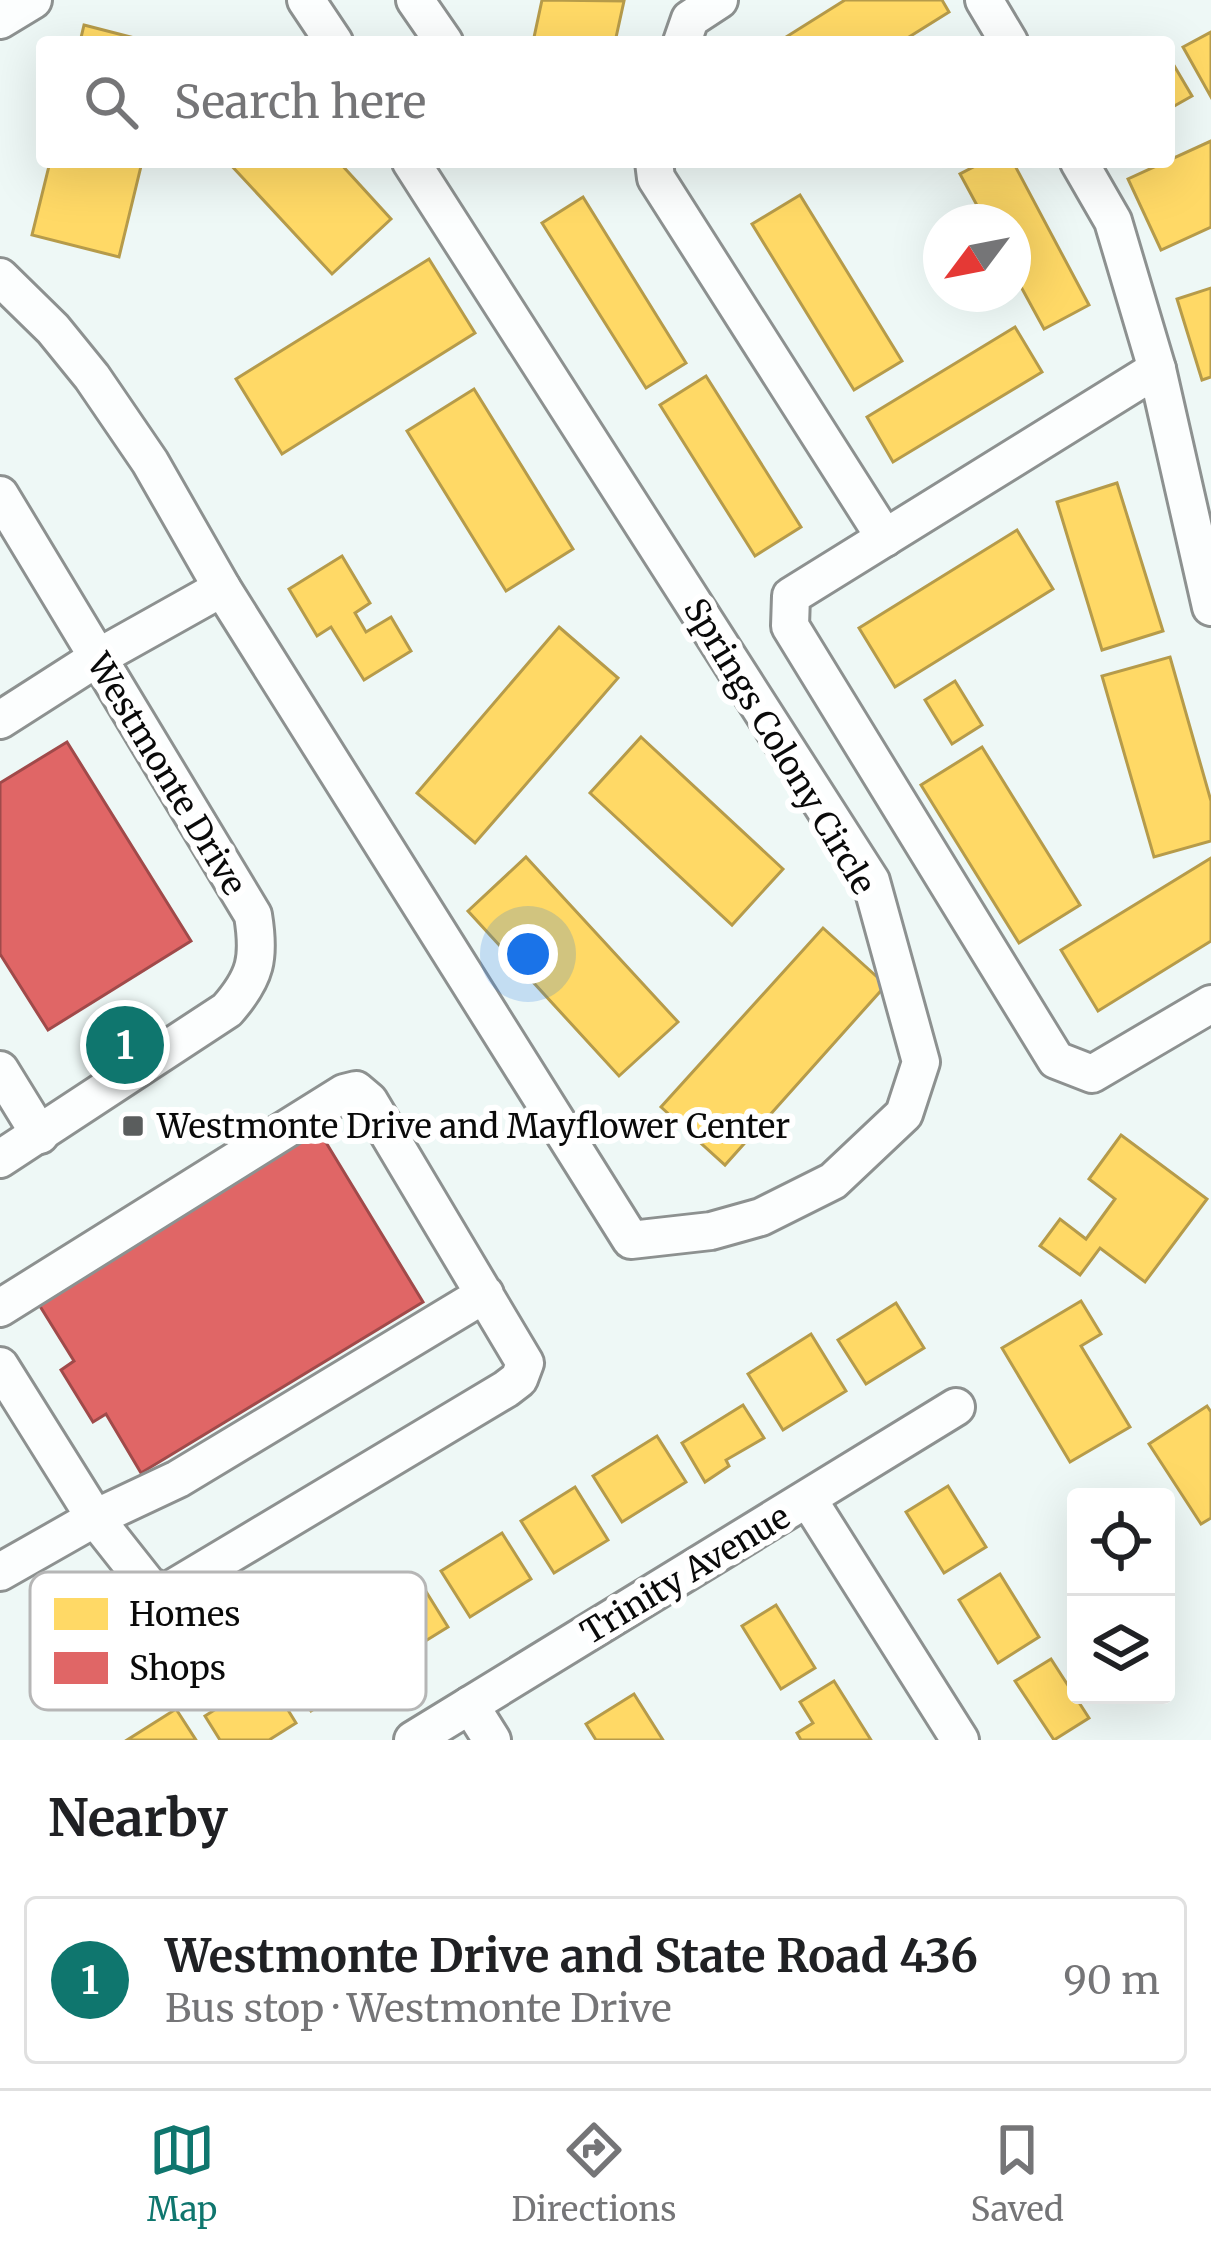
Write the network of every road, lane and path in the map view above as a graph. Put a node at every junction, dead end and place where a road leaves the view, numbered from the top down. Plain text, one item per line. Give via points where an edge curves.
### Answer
1 (33, 0) edge
2 (306, 0) edge
3 (416, 0) edge
4 (719, 0) edge
5 (984, 0) edge
6 (0, 20) edge
7 (330, 36) edge
8 (440, 36) edge
9 (684, 36) edge
10 (1005, 36) edge
11 (415, 168) edge
12 (655, 168) edge
13 (1082, 168) edge
14 (0, 277) edge
15 (1157, 368) junction
16 (0, 495) edge
17 (885, 538) junction
18 (222, 588) junction
19 (1211, 608) edge
20 (97, 658) junction
21 (4, 709) edge
22 (1211, 1004) edge
23 (0, 1070) edge
24 (40, 1135) junction
25 (0, 1159) edge
26 (485, 1294) junction
27 (0, 1308) edge
28 (0, 1366) edge
29 (956, 1407) dead end
30 (808, 1499) junction
31 (94, 1518) junction
32 (0, 1572) edge
33 (138, 1572) edge
34 (200, 1572) edge
35 (470, 1705) junction
36 (413, 1740) edge
37 (492, 1740) edge
38 (960, 1740) edge

1 - 6 street
2 - 7 street
3 - 8 street
4 - 9 street via 689,19
5 - 10 street
11 - 18 street, Springs Colony Circle via 871,881 921,1062 904,1114 833,1181 761,1217 631,1240
12 - 17 street
13 - 15 street via 1113,221
14 - 18 street, Springs Colony Circle via 92,377
15 - 17 street
15 - 19 street
16 - 20 street, Westmonte Drive
17 - 22 street via 791,596 790,626 1056,1060 1092,1074
18 - 20 street
20 - 21 street
20 - 24 street, Westmonte Drive via 253,915 255,968 227,1010
23 - 24 street
24 - 25 street, Westmonte Drive
26 - 27 street via 356,1090
26 - 31 street via 178,1479
26 - 34 street via 525,1364 519,1379
28 - 31 street
29 - 30 street, Trinity Avenue
30 - 35 street, Trinity Avenue
30 - 38 street
31 - 32 street
31 - 33 street
35 - 36 street, Trinity Avenue
35 - 37 street

